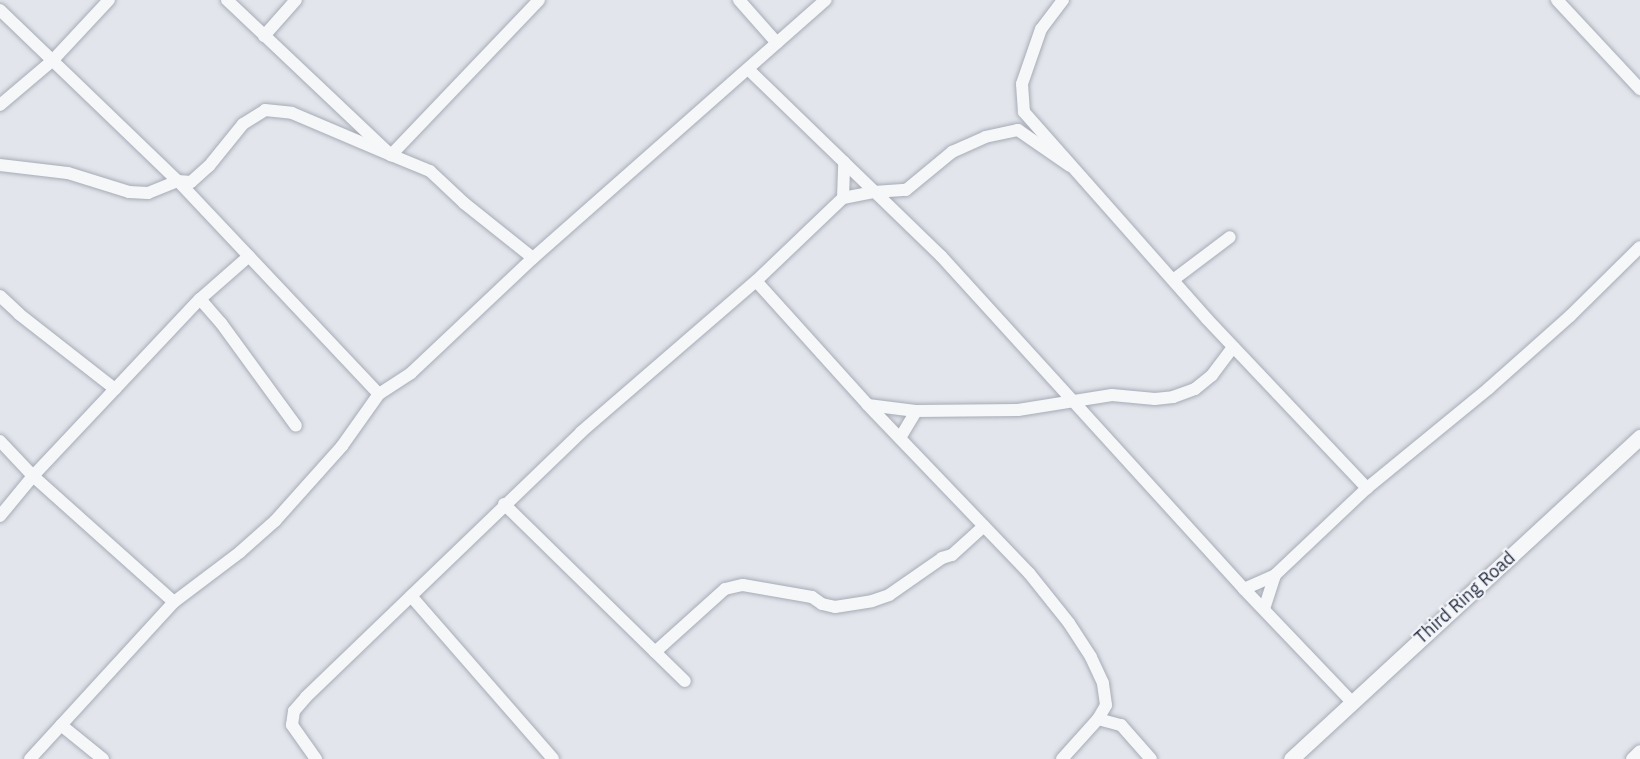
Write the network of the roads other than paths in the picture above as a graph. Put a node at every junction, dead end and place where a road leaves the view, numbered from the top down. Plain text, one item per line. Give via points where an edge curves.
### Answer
1 (109, 0) edge
2 (227, 0) edge
3 (296, 0) edge
4 (539, 0) edge
5 (739, 0) edge
6 (826, 0) edge
7 (1062, 0) edge
8 (1557, 0) edge
9 (0, 10) edge
10 (264, 36) junction
11 (777, 43) junction
12 (53, 60) junction
13 (748, 69) junction
14 (1640, 89) edge
15 (0, 105) edge
16 (391, 155) junction
17 (844, 162) junction
18 (0, 165) edge
19 (1070, 166) junction
20 (177, 181) junction
21 (874, 192) junction
22 (843, 198) junction
23 (1230, 237) dead end
24 (1640, 247) edge
25 (249, 256) junction
26 (533, 258) junction
27 (1173, 280) junction
28 (756, 281) junction
29 (0, 296) edge
30 (200, 299) junction
31 (1233, 347) junction
32 (115, 389) junction
33 (379, 394) junction
34 (1073, 402) junction
35 (868, 405) junction
36 (916, 411) junction
37 (296, 426) dead end
38 (1640, 437) edge
39 (900, 438) junction
40 (0, 441) edge
41 (1634, 451) edge
42 (33, 476) junction
43 (1368, 488) junction
44 (504, 504) junction
45 (0, 516) edge
46 (984, 526) junction
47 (1275, 575) junction
48 (1244, 589) junction
49 (411, 596) junction
50 (174, 602) junction
51 (1264, 609) junction
52 (655, 652) junction
53 (685, 681) dead end
54 (1352, 702) junction
55 (1098, 719) junction
56 (61, 725) junction
57 (1640, 751) edge
58 (30, 759) edge
59 (103, 759) edge
60 (316, 759) edge
61 (553, 759) edge
62 (1062, 759) edge
63 (1151, 759) edge
64 (1291, 759) edge
65 (1632, 759) edge

1 - 12 street
2 - 10 street
3 - 10 street
4 - 16 street
5 - 11 street
6 - 11 street
7 - 19 street via 1041,29 1022,84 1023,112
8 - 14 street
9 - 12 street
10 - 16 street
11 - 13 street
12 - 15 street
12 - 20 street
13 - 17 street
13 - 26 street
16 - 20 street via 292,113 265,110 243,124 191,182
16 - 26 street via 430,171
17 - 21 street
17 - 22 street
18 - 20 street via 68,173 129,192 148,193
19 - 21 street via 1018,130 985,137 952,152 906,190
19 - 27 street
20 - 25 street
21 - 22 street
21 - 34 street via 941,256
22 - 28 street
23 - 27 street
24 - 43 street via 1507,372
25 - 30 street
25 - 33 street
26 - 33 street via 411,373
27 - 31 street
28 - 35 street
28 - 44 street
29 - 32 street
30 - 32 street
30 - 37 street
31 - 34 street via 1212,375 1195,389 1173,397 1112,396
31 - 43 street
32 - 42 street
33 - 50 street via 342,446 274,521
34 - 36 street via 1018,410
34 - 48 street
35 - 36 street
35 - 39 street
36 - 39 street
38 - 41 street, Third Ring Road
39 - 46 street
40 - 42 street
41 - 54 street, Third Ring Road
42 - 45 street
42 - 50 street
43 - 47 street
44 - 49 street
44 - 52 street
46 - 52 street via 952,555 890,595 872,601 835,607 812,597 743,585 725,589
46 - 55 street via 1029,573 1091,657 1103,683 1106,705
47 - 48 street
47 - 51 street
48 - 51 street
49 - 60 street via 294,711 292,725
49 - 61 street
50 - 56 street
51 - 54 street
52 - 53 street
54 - 64 street, Third Ring Road
55 - 62 street
55 - 63 street via 1121,725
56 - 58 street
56 - 59 street
57 - 65 street

